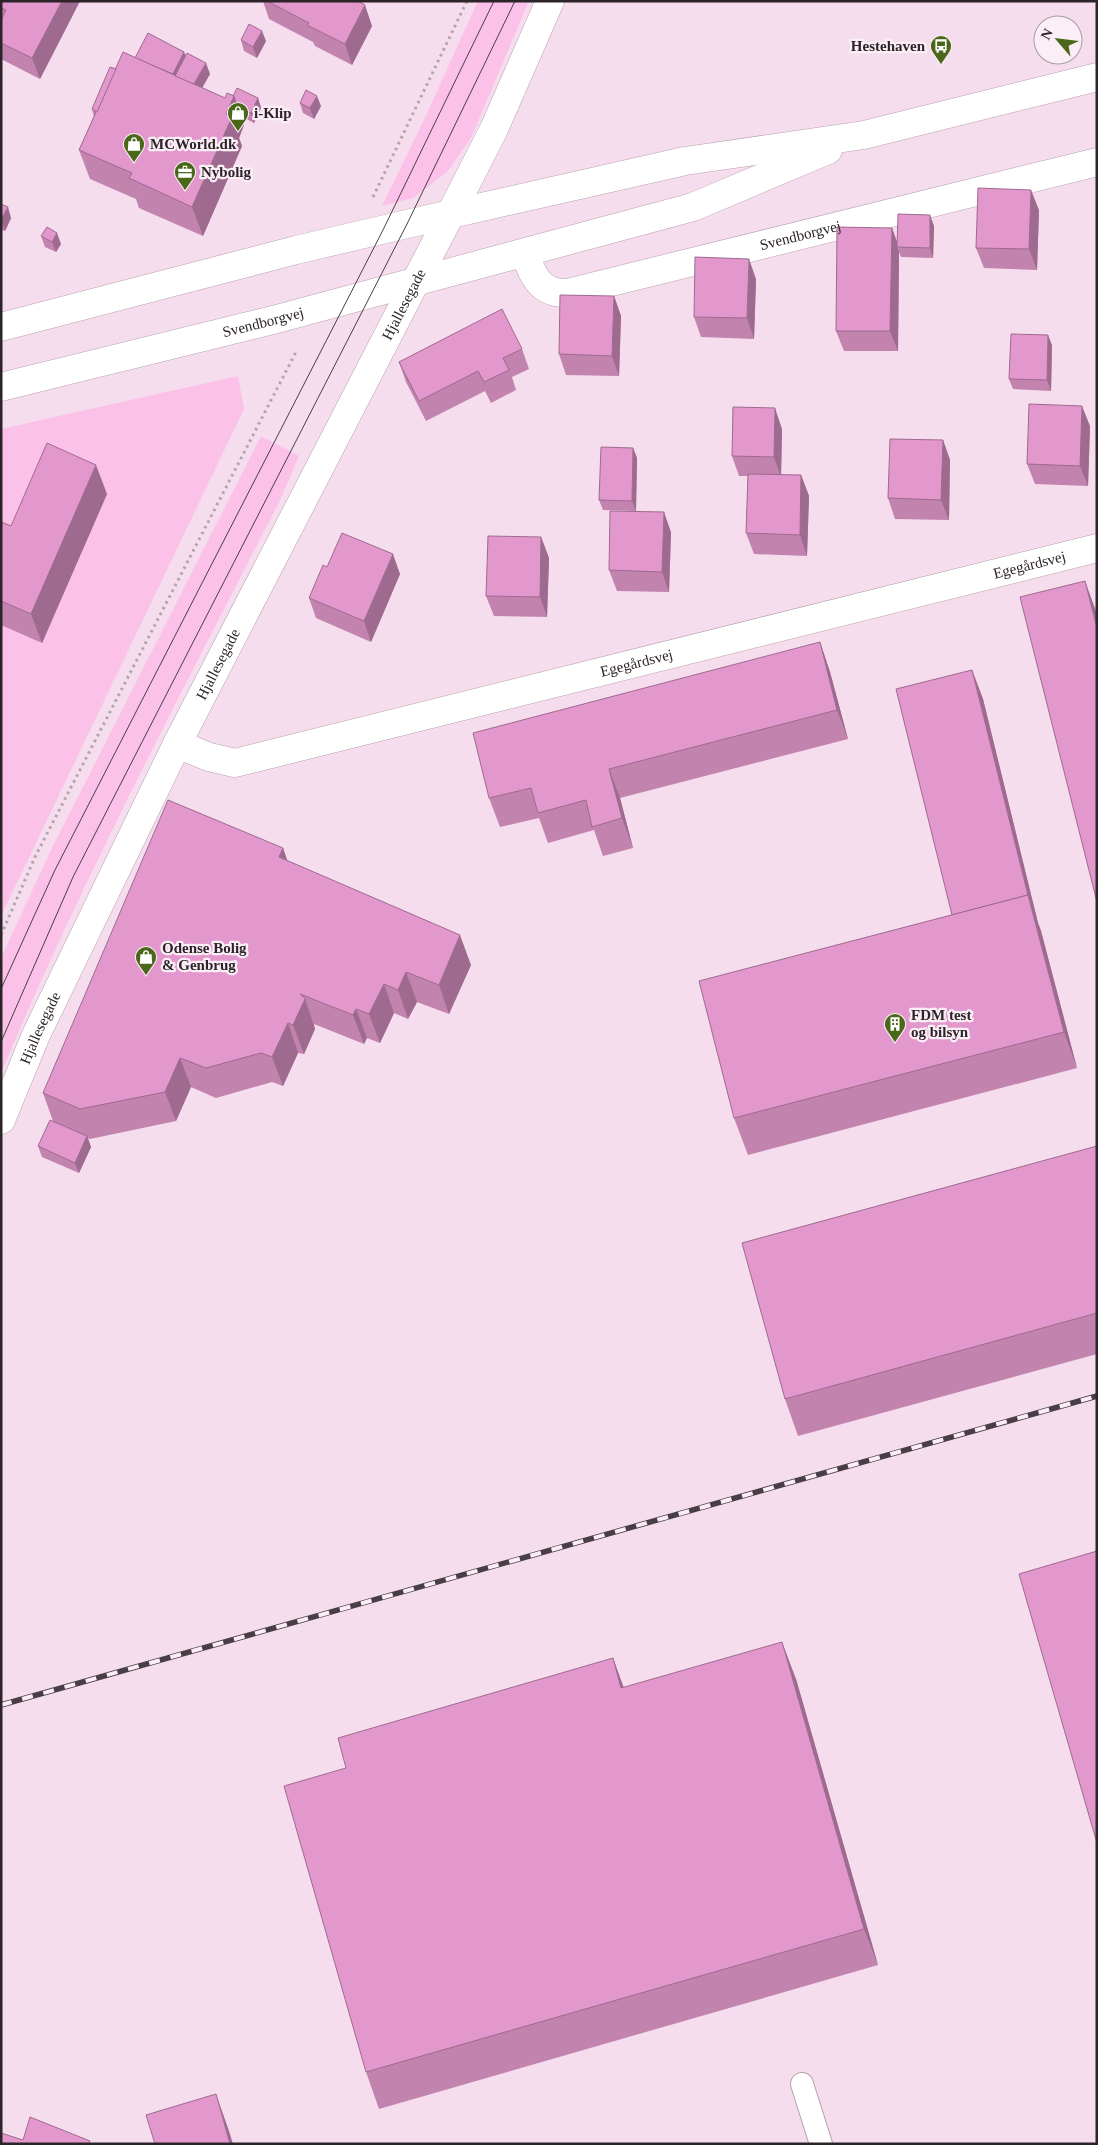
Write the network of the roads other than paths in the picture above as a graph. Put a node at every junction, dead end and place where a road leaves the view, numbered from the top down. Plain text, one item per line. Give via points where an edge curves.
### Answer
1 (550, 1) edge
2 (1097, 77) edge
3 (864, 135) junction
4 (1097, 162) edge
5 (450, 215) junction
6 (525, 253) junction
7 (415, 282) junction
8 (1, 327) edge
9 (1, 387) edge
10 (1097, 548) edge
11 (177, 744) junction
12 (1, 1120) edge
13 (802, 2084) dead end
14 (821, 2144) edge

1 - 5 street via 494,129
2 - 3 street, Svendborgvej
3 - 5 street, Svendborgvej via 685,161
3 - 6 street, Svendborgvej via 693,207
4 - 6 street, Svendborgvej via 567,294 554,294 542,285 530,271
5 - 7 street, Hjallesegade
5 - 8 street, Svendborgvej via 296,250
6 - 7 street, Svendborgvej
7 - 9 street, Svendborgvej
7 - 11 street, Hjallesegade
10 - 11 street, Egegårdsvej via 235,763 209,758
11 - 12 street, Hjallesegade via 36,1036
13 - 14 lane

